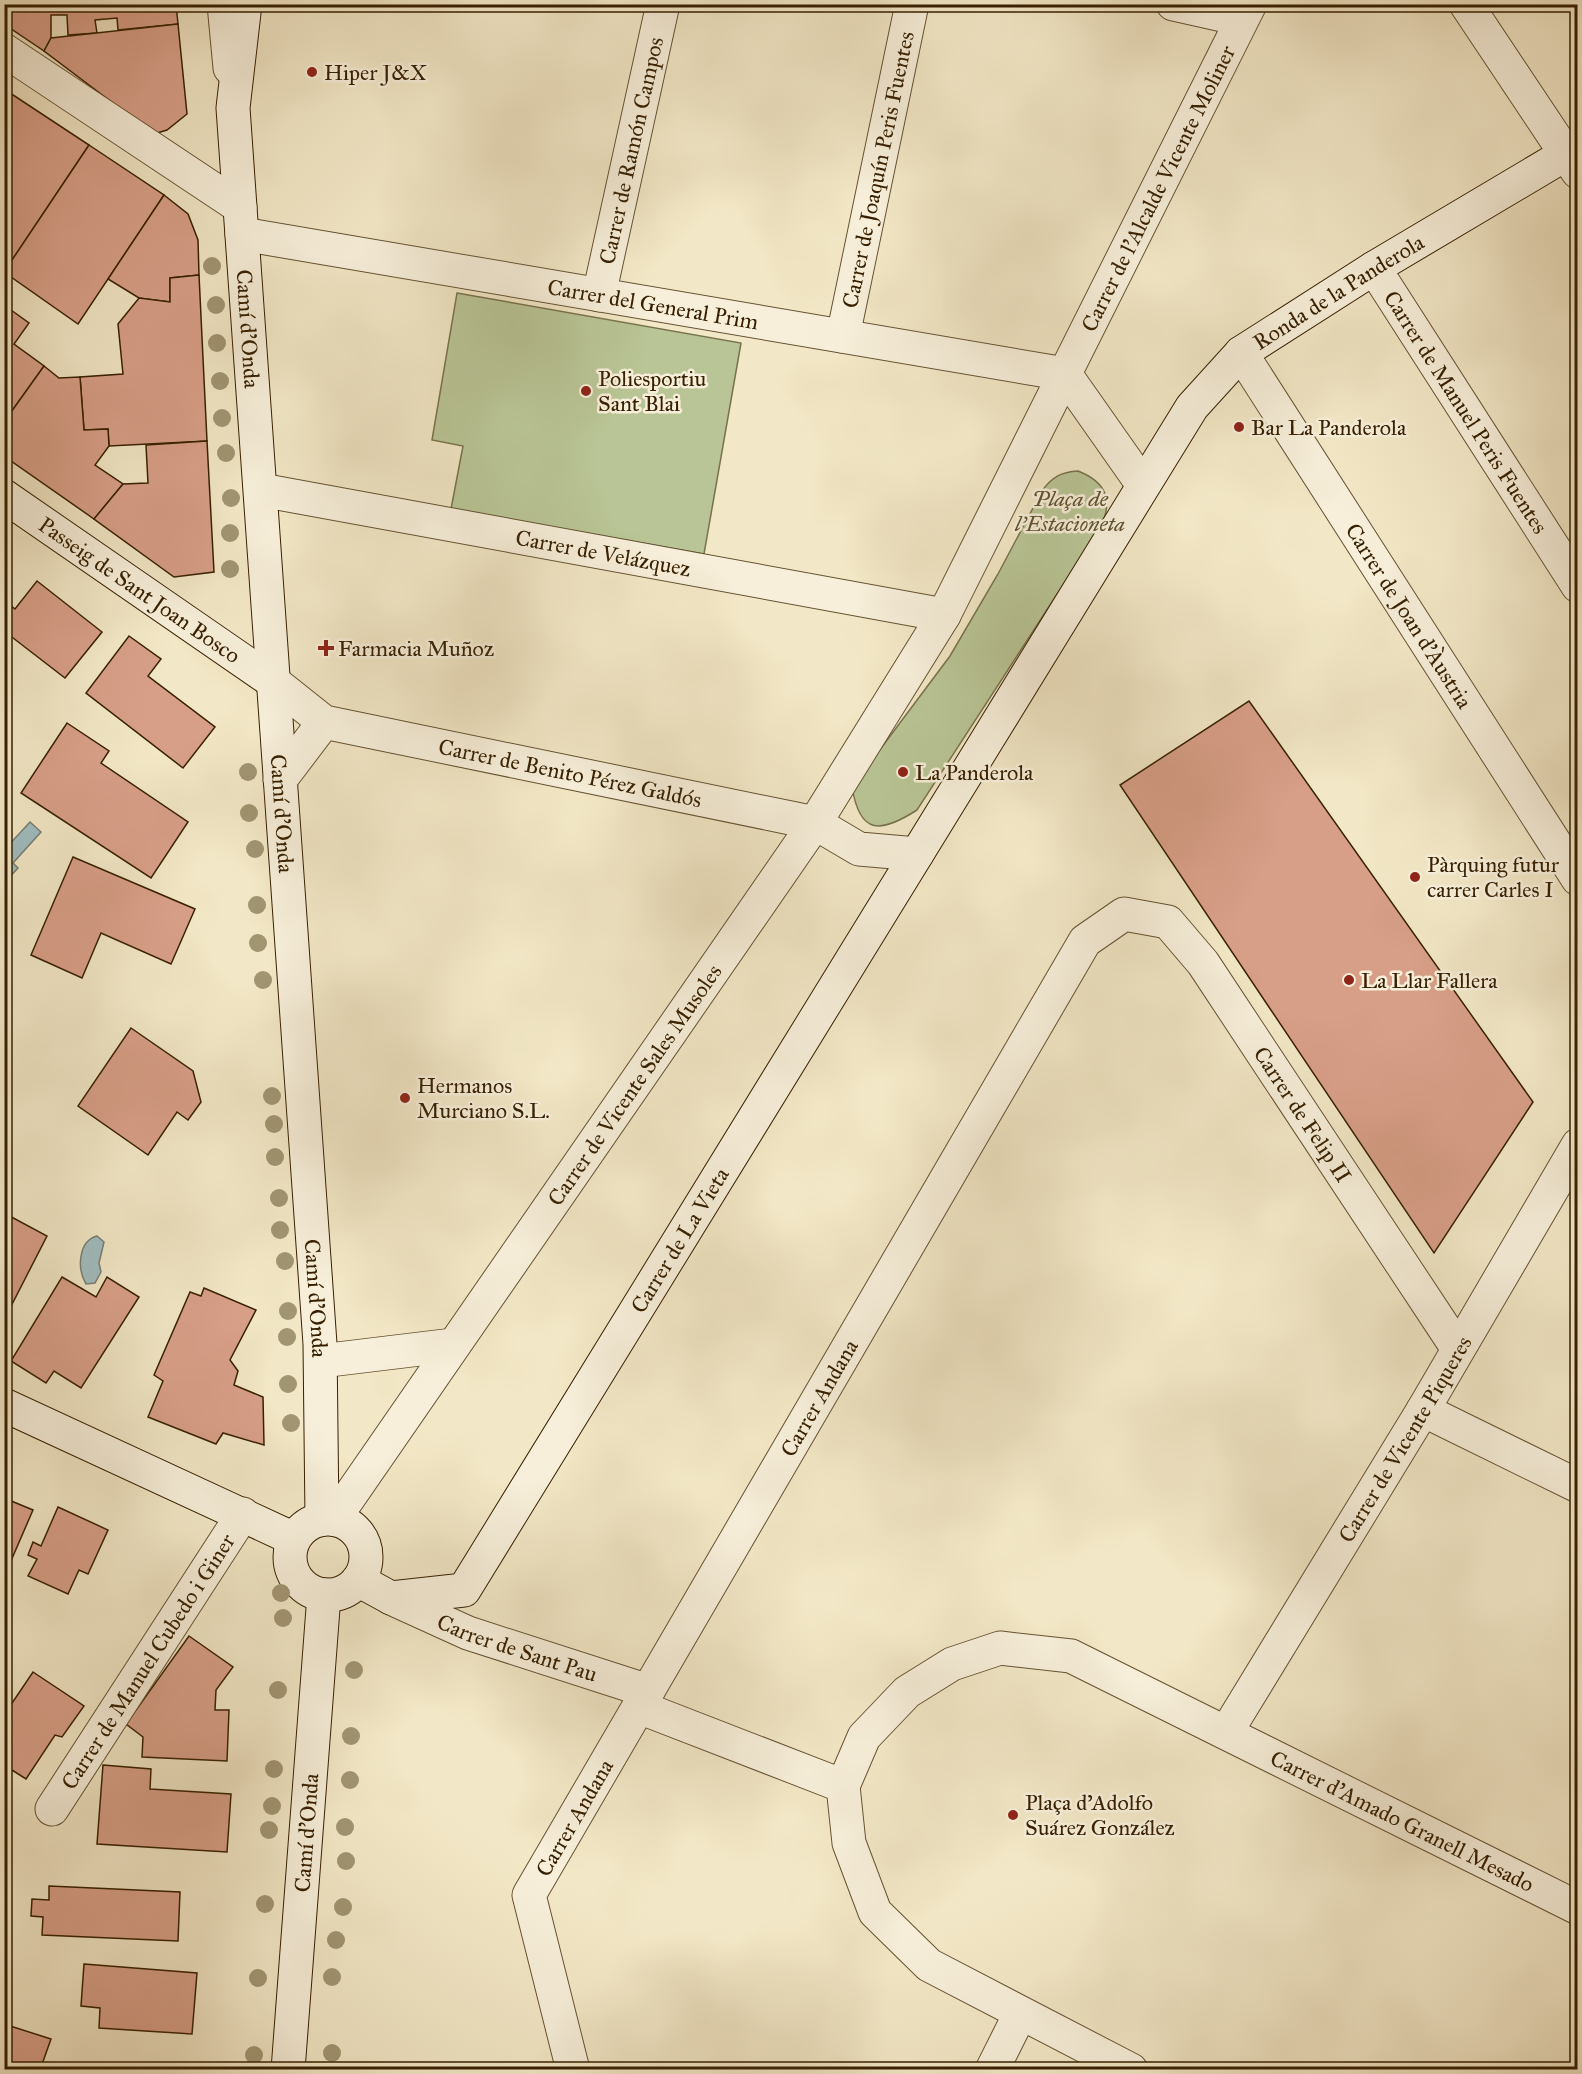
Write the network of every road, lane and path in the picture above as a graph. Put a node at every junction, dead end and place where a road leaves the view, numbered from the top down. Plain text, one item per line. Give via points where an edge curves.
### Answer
1 (224, 4) edge
2 (245, 4) edge
3 (663, 4) edge
4 (912, 4) edge
5 (1173, 4) edge
6 (1466, 4) edge
7 (1245, 12) edge
8 (4, 50) edge
9 (233, 108) junction
10 (1574, 159) edge
11 (241, 221) junction
12 (1374, 268) junction
13 (599, 295) junction
14 (843, 336) junction
15 (1241, 353) junction
16 (1065, 374) junction
17 (1143, 485) junction
18 (261, 490) junction
19 (4, 496) edge
20 (1578, 586) edge
21 (944, 615) junction
22 (275, 683) junction
23 (324, 722) junction
24 (280, 780) junction
25 (815, 824) junction
26 (917, 854) junction
27 (1578, 879) edge
28 (1124, 914) joint
29 (1578, 1145) edge
30 (453, 1345) junction
31 (1458, 1349) junction
32 (321, 1360) junction
33 (4, 1405) edge
34 (1423, 1410) junction
35 (1578, 1486) edge
36 (243, 1514) junction
37 (328, 1519) junction
38 (294, 1539) junction
39 (358, 1580) junction
40 (464, 1590) junction
41 (324, 1594) junction
42 (391, 1598) junction
43 (468, 1633) junction
44 (644, 1699) junction
45 (1227, 1731) junction
46 (843, 1786) junction
47 (52, 1809) dead end
48 (1578, 1908) edge
49 (1020, 2014) junction
50 (288, 2070) edge
51 (573, 2070) edge
52 (992, 2070) edge
53 (1131, 2070) edge

1 - 9 street, Camí d'Onda
2 - 9 street, Camí d'Onda
3 - 13 street, Carrer de Ramón Campos
4 - 14 street, Carrer de Joaquín Peris Fuentes
5 - 7 street
6 - 10 street
7 - 16 street, Carrer de l'Alcalde Vicente Moliner
8 - 11 street
9 - 11 street, Camí d'Onda
10 - 12 street, Ronda de la Panderola
11 - 13 street, Carrer del General Prim
11 - 18 street, Camí d'Onda
12 - 15 street, Ronda de la Panderola
12 - 20 street, Carrer de Manuel Peris Fuentes
13 - 14 street, Carrer del General Prim
14 - 16 street, Carrer del General Prim
15 - 17 street, Ronda de la Panderola via 1192,407
15 - 27 street, Carrer de Joan d'Àustria
16 - 17 street
16 - 21 street
17 - 26 street
18 - 21 street, Carrer de Velázquez
18 - 22 street, Camí d'Onda
19 - 22 street, Passeig de Sant Joan Bosco
21 - 25 street
22 - 23 street, Carrer de Benito Pérez Galdós
22 - 24 street, Camí d'Onda
23 - 24 street
23 - 25 street, Carrer de Benito Pérez Galdós
24 - 32 street, Camí d'Onda
25 - 26 street via 859,849
25 - 30 street, Carrer de Vicente Sales Musoles
26 - 40 street, Carrer de La Vieta
28 - 31 street, Carrer de Felip II via 1168,922 1203,963
28 - 44 street, Carrer Andana via 1085,941
29 - 31 street, Carrer de Vicente Piqueres
30 - 32 street
30 - 37 street, Carrer de Vicente Sales Musoles
31 - 34 street, Carrer de Vicente Piqueres
32 - 37 street, Camí d'Onda
33 - 36 street, Carrer de Manuel Cubedo i Giner
34 - 35 street
34 - 45 street, Carrer de Vicente Piqueres
36 - 38 street, Carrer de Manuel Cubedo i Giner
36 - 47 street, Carrer de Manuel Cubedo i Giner
37 - 38 street via 301,1530
37 - 39 street via 351,1527 363,1542 364,1568
38 - 41 street via 291,1563 295,1575 312,1591
39 - 41 street via 343,1591
39 - 42 street, Carrer de Sant Pau
40 - 42 street, Carrer de Sant Pau
40 - 43 street
41 - 50 street, Camí d'Onda
42 - 43 street, Carrer de Sant Pau
43 - 44 street, Carrer de Sant Pau
44 - 46 street, Carrer de Sant Pau
44 - 51 street, Carrer Andana via 530,1895
45 - 46 street via 1071,1656 1000,1648 952,1664 907,1692 864,1737
45 - 48 street, Carrer d'Amado Granell Mesado
46 - 49 street via 849,1843 875,1912 929,1965
49 - 52 street
49 - 53 street

